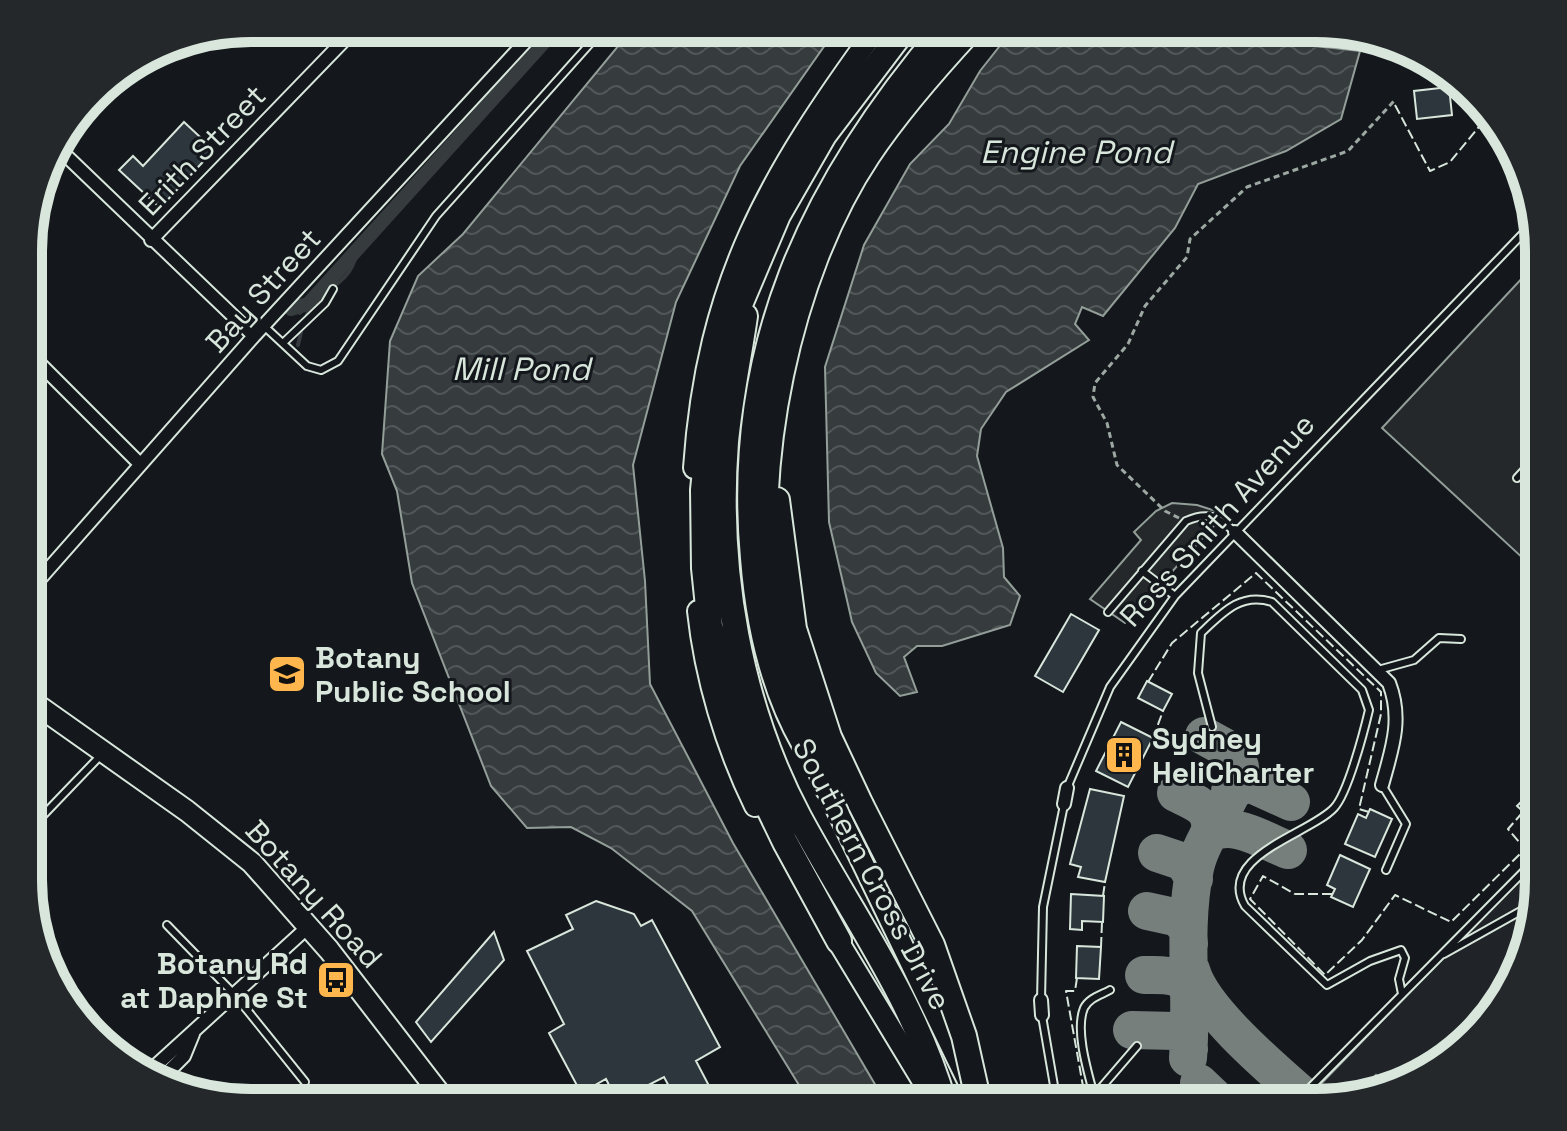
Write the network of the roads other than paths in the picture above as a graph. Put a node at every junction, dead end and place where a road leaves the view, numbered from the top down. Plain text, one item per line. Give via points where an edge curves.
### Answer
1 (342, 42) edge
2 (525, 42) edge
3 (591, 42) edge
4 (867, 42) edge
5 (895, 42) edge
6 (932, 42) edge
7 (960, 42) edge
8 (66, 156) edge
9 (1524, 232) edge
10 (151, 240) junction
11 (333, 289) dead end
12 (747, 294) junction
13 (264, 326) junction
14 (254, 336) junction
15 (283, 343) junction
16 (42, 366) edge
17 (772, 446) junction
18 (140, 464) junction
19 (1525, 469) edge
20 (1517, 478) dead end
21 (1235, 532) junction
22 (1142, 571) junction
23 (42, 575) edge
24 (1175, 596) junction
25 (1108, 612) dead end
26 (1461, 639) dead end
27 (1378, 670) junction
28 (42, 709) edge
29 (1212, 727) dead end
30 (103, 753) junction
31 (1382, 785) joint
32 (1067, 788) joint
33 (828, 789) junction
34 (1064, 804) joint
35 (42, 817) edge
36 (1386, 870) dead end
37 (1525, 870) edge
38 (1522, 910) edge
39 (167, 925) dead end
40 (309, 926) junction
41 (839, 941) junction
42 (1439, 956) junction
43 (1110, 990) dead end
44 (1402, 994) junction
45 (235, 995) junction
46 (1041, 1000) joint
47 (1042, 1015) joint
48 (193, 1034) junction
49 (1137, 1046) dead end
50 (155, 1065) edge
51 (168, 1072) edge
52 (305, 1082) dead end
53 (436, 1089) edge
54 (928, 1089) edge
55 (939, 1089) edge
56 (972, 1089) edge
57 (976, 1089) edge
58 (1055, 1089) edge
59 (1093, 1089) edge
60 (1104, 1089) edge
61 (1309, 1089) edge

1 - 10 street, Erith Street
2 - 13 street, Bay Street
3 - 15 lane via 436,216 338,361 321,370 307,366
4 - 41 main road via 802,131 732,271 704,376 692,500 701,639 720,715 769,834
5 - 12 highway via 800,173
6 - 33 main road via 880,106 808,226 768,328 754,394 747,466 754,598 788,719
7 - 17 highway via 884,133 843,199 787,347
8 - 10 street
9 - 21 lane, Ross Smith Avenue
10 - 14 street
11 - 15 lane
12 - 41 highway via 722,347 706,446 704,568 710,626 757,784
12 - 55 highway, Southern Cross Drive via 726,445 727,569 736,633 774,763 798,815 896,984
13 - 14 street, Bay Street
13 - 15 lane
14 - 18 street, Bay Street
16 - 18 street
17 - 33 highway via 762,504 771,613
17 - 57 highway, Southern Cross Drive, bridge via 794,629 829,737 938,960
18 - 23 street, Bay Street
19 - 20 lane
21 - 22 lane via 1213,516 1200,514 1186,521
21 - 24 lane, Ross Smith Avenue
21 - 27 street
22 - 24 lane
22 - 25 lane
24 - 32 lane, Ross Smith Avenue via 1110,687
26 - 27 lane via 1439,638 1414,660
27 - 31 street via 1396,702 1397,730
28 - 30 main road, Botany Road
29 - 44 lane via 1198,673 1201,633 1238,601 1272,602 1362,690 1369,710 1336,807 1258,854 1239,896 1327,985 1401,950
30 - 35 lane
30 - 40 main road, Botany Road via 234,845
31 - 36 lane via 1406,824
32 - 34 street, Ross Smith Avenue
33 - 56 main road
34 - 46 lane, Ross Smith Avenue via 1043,907
37 - 42 lane
38 - 42 lane
39 - 45 lane
40 - 45 street
40 - 53 main road, Botany Road
41 - 54 main road
42 - 44 lane
43 - 59 lane via 1091,999 1081,1025
44 - 61 lane
45 - 48 street
45 - 52 lane
46 - 47 street, Ross Smith Avenue
47 - 58 lane, Ross Smith Avenue
48 - 50 street
48 - 51 street via 184,1056
49 - 60 lane

